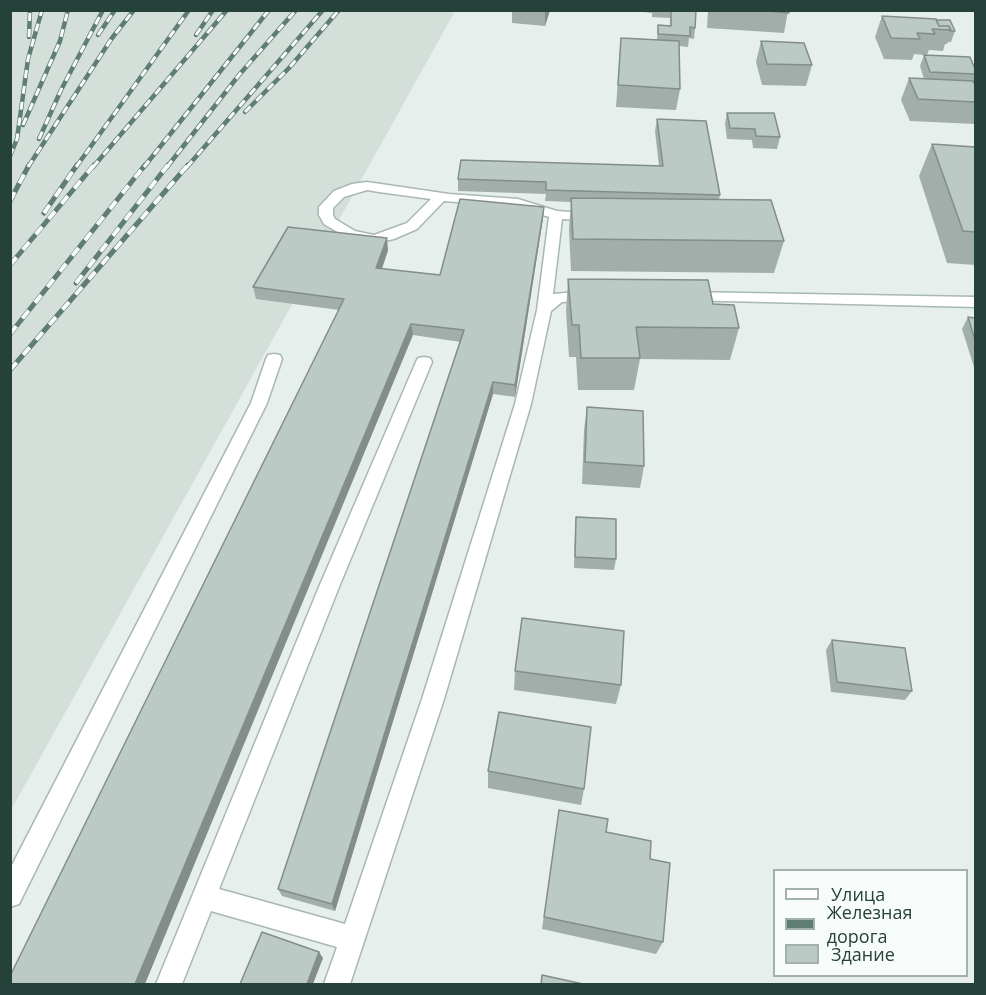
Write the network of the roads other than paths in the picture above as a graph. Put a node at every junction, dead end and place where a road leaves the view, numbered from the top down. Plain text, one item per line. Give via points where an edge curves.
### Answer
1 (441, 197) junction
2 (556, 215) junction
3 (601, 217) edge
4 (606, 297) edge
5 (666, 297) edge
6 (975, 302) edge
7 (543, 310) junction
8 (274, 359) dead end
9 (424, 362) dead end
10 (10, 895) edge
11 (204, 897) junction
12 (352, 939) junction
13 (169, 984) edge
14 (337, 984) edge

1 - 1 lane via 357,187 332,199 326,215 351,234 389,236 412,226
1 - 2 lane via 518,203
2 - 3 lane
2 - 7 lane
4 - 7 lane via 560,297
5 - 6 lane
7 - 12 lane via 523,404 506,460 433,699
8 - 10 lane via 259,403
9 - 11 lane
11 - 12 lane
11 - 13 lane
12 - 14 lane

